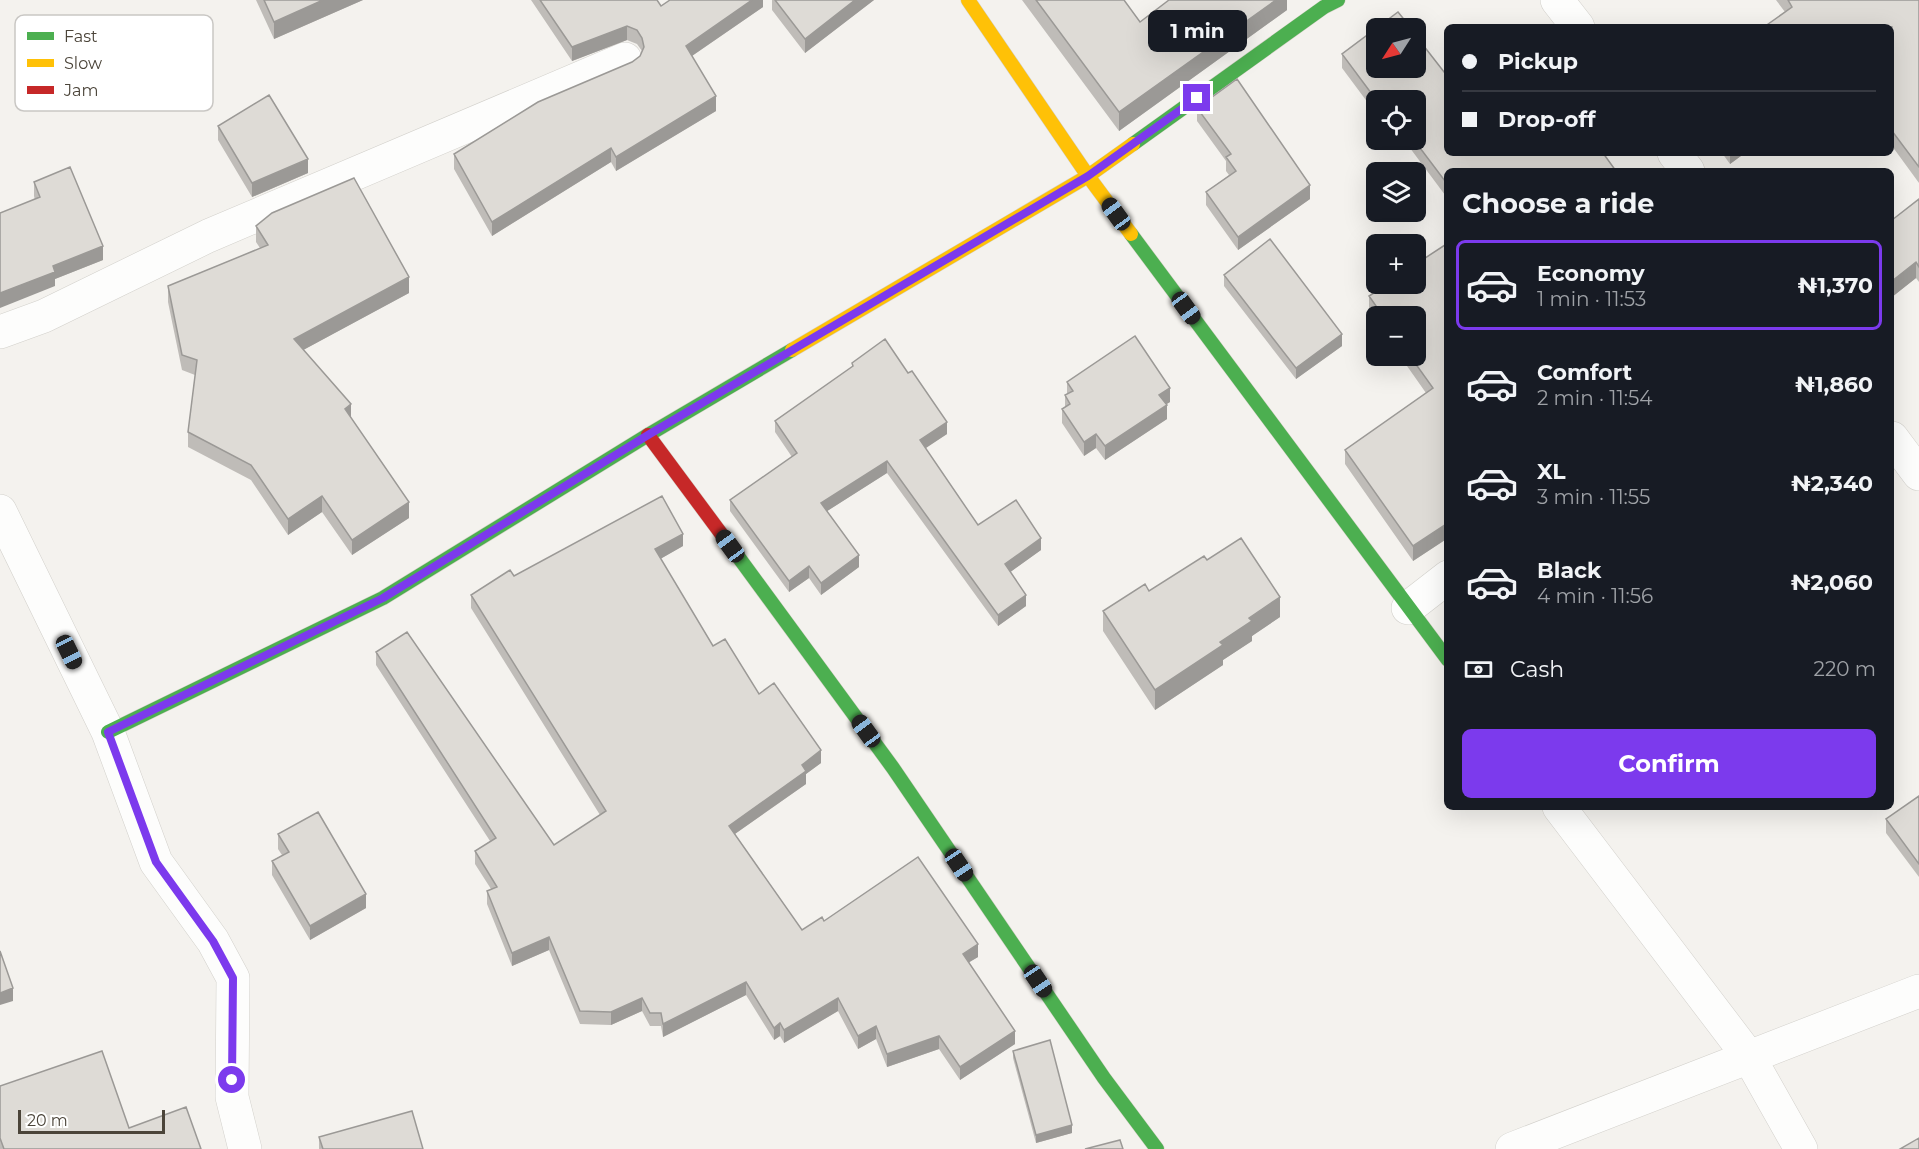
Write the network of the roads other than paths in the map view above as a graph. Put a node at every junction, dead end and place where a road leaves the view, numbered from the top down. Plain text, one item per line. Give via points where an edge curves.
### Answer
1 (968, 0) edge
2 (1338, 0) edge
3 (1557, 0) edge
4 (1576, 24) edge
5 (625, 59) dead end
6 (1676, 156) edge
7 (1686, 168) edge
8 (1088, 176) junction
9 (0, 332) edge
10 (648, 435) junction
11 (1894, 441) edge
12 (1919, 474) edge
13 (0, 511) edge
14 (1444, 580) edge
15 (1408, 608) junction
16 (1444, 655) edge
17 (108, 732) junction
18 (1561, 810) edge
19 (1919, 991) edge
20 (1749, 1057) junction
21 (245, 1149) edge
22 (1157, 1149) edge
23 (1512, 1149) edge
24 (1801, 1149) edge

1 - 8 street
2 - 8 street
3 - 4 street
5 - 9 street via 208,236 44,316
6 - 7 street
8 - 10 street
8 - 15 street
10 - 17 street via 383,598
10 - 22 street via 893,768 1104,1078
11 - 12 street
13 - 17 street
14 - 15 street
15 - 16 street
17 - 21 street via 156,862 213,941 233,978 232,1097
18 - 20 street
19 - 20 street
20 - 23 street
20 - 24 street

